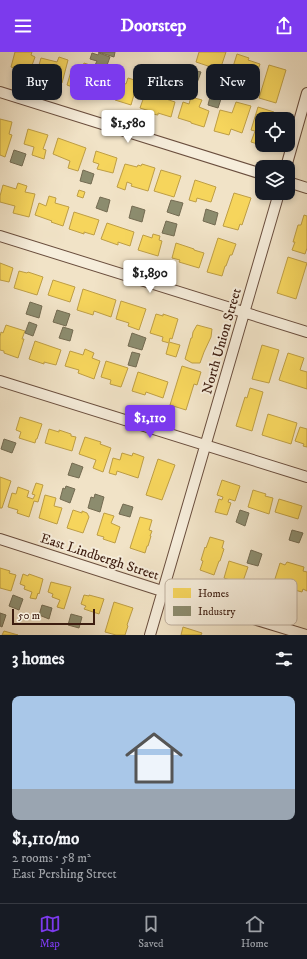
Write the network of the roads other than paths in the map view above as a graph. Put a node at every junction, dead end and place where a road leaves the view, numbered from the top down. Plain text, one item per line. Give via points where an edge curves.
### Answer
1 (0, 92) edge
2 (307, 93) edge
3 (288, 160) edge
4 (255, 172) edge
5 (295, 184) edge
6 (307, 188) edge
7 (277, 200) edge
8 (0, 236) edge
9 (245, 312) junction
10 (307, 332) edge
11 (0, 381) edge
12 (205, 445) junction
13 (307, 477) edge
14 (0, 539) edge
15 (166, 579) edge
16 (165, 581) edge
17 (162, 591) junction
18 (165, 592) edge
19 (273, 625) edge
20 (150, 635) edge
21 (306, 635) edge

1 - 4 street
2 - 3 street
5 - 6 street
7 - 9 street, North Union Street
8 - 9 street
9 - 10 street
9 - 12 street, North Union Street
11 - 12 street
12 - 13 street
12 - 15 street, North Union Street
14 - 17 street, East Lindbergh Street
16 - 17 street, North Union Street
17 - 18 street, East Lindbergh Street
17 - 20 street, North Union Street
19 - 21 street, East Lindbergh Street

